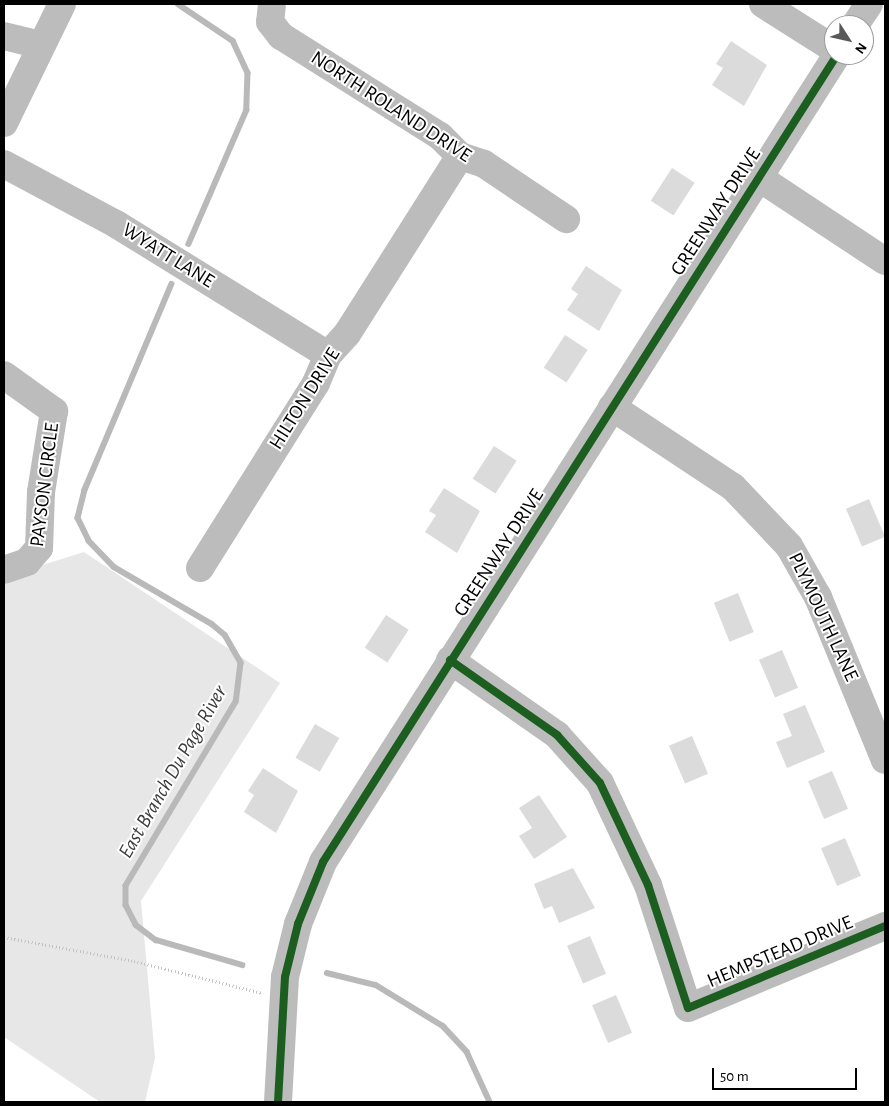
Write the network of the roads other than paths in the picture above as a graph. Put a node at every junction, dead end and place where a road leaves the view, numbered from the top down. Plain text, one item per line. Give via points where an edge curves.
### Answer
1 (62, 4) edge
2 (763, 4) edge
3 (869, 4) edge
4 (271, 13) edge
5 (862, 15) edge
6 (4, 36) edge
7 (824, 43) edge
8 (41, 45) junction
9 (830, 65) edge
10 (4, 123) edge
11 (460, 156) junction
12 (4, 164) edge
13 (758, 177) junction
14 (566, 219) dead end
15 (885, 261) edge
16 (328, 355) junction
17 (4, 375) edge
18 (612, 407) junction
19 (200, 568) dead end
20 (4, 570) edge
21 (450, 660) junction
22 (885, 760) edge
23 (885, 926) edge
24 (278, 1102) edge

1 - 8 street
2 - 7 street
3 - 5 street
4 - 11 street, NORTH ROLAND DRIVE via 280,36 440,136
6 - 8 street
8 - 10 street
9 - 13 street, GREENWAY DRIVE
11 - 14 street, NORTH ROLAND DRIVE via 484,164
11 - 16 street, HILTON DRIVE via 348,334
12 - 16 street, WYATT LANE via 116,224
13 - 15 street
13 - 18 street, GREENWAY DRIVE
16 - 19 street, HILTON DRIVE via 316,383
17 - 20 street, PAYSON CIRCLE via 54,411 41,492 40,548 27,562
18 - 21 street, GREENWAY DRIVE
18 - 22 street, PLYMOUTH LANE via 733,487 789,546 818,597
21 - 23 street, HEMPSTEAD DRIVE via 557,735 600,784 648,885 688,1008
21 - 24 street, GREENWAY DRIVE via 323,862 298,924 284,997

